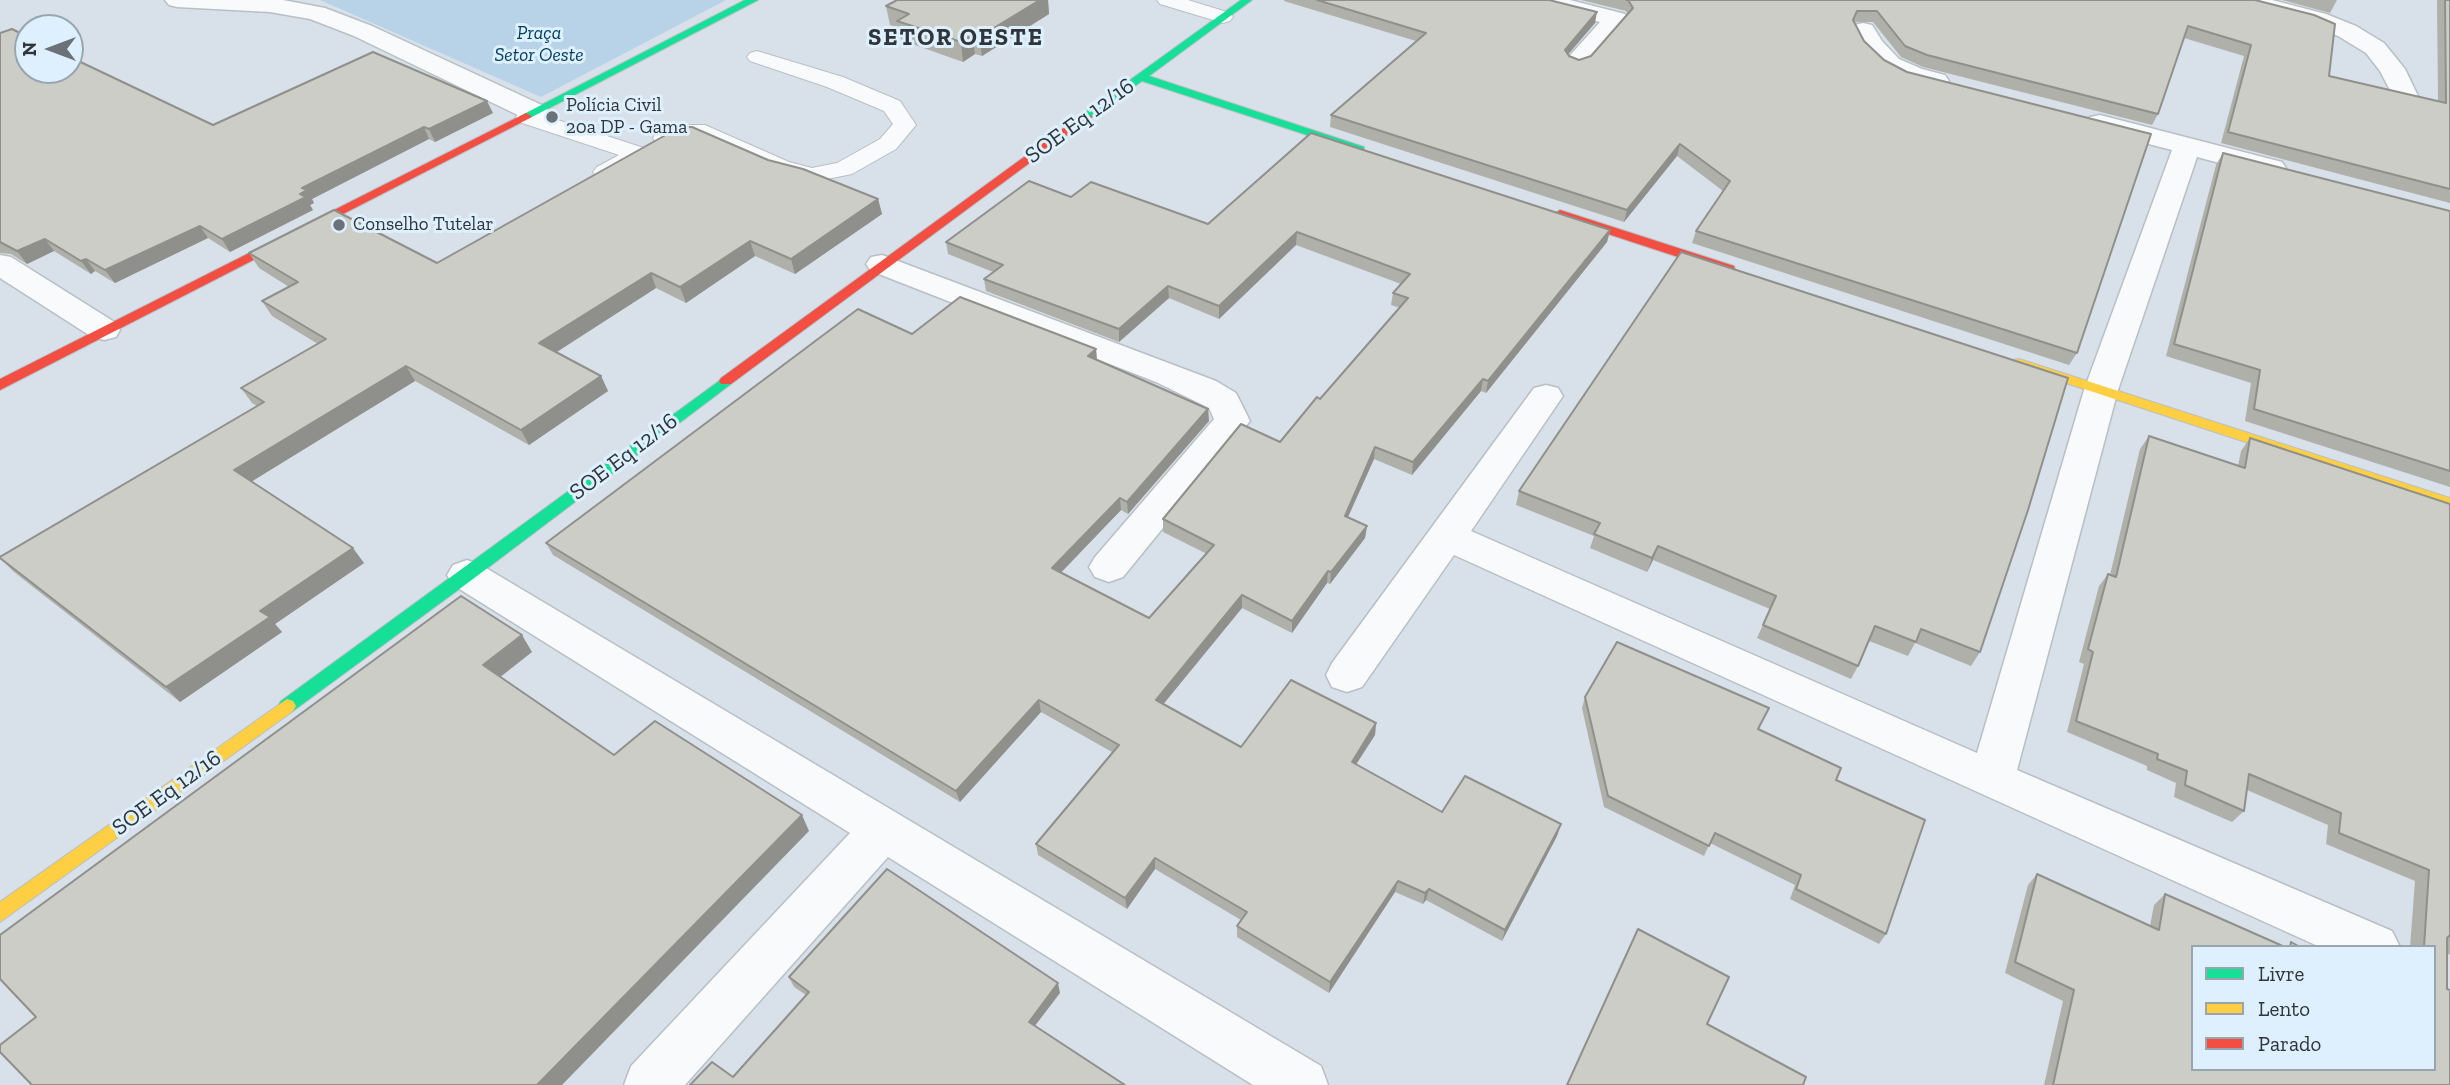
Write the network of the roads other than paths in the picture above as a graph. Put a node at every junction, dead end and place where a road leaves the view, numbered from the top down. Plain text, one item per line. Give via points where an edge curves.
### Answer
1 (177, 0) edge
2 (753, 0) edge
3 (1167, 0) edge
4 (1247, 0) edge
5 (1542, 0) edge
6 (1635, 0) edge
7 (2244, 0) edge
8 (1223, 17) junction
9 (1616, 19) junction
10 (1863, 30) dead end
11 (757, 57) dead end
12 (1578, 61) edge
13 (1140, 77) junction
14 (1962, 88) edge
15 (2405, 96) edge
16 (531, 115) junction
17 (2081, 118) edge
18 (2188, 146) junction
19 (639, 154) junction
20 (1377, 154) edge
21 (2292, 173) edge
22 (581, 186) edge
23 (1548, 210) edge
24 (0, 264) edge
25 (882, 264) junction
26 (1746, 274) edge
27 (104, 330) junction
28 (2009, 360) edge
29 (0, 385) edge
30 (2101, 390) junction
31 (1546, 396) dead end
32 (2450, 503) edge
33 (1447, 536) junction
34 (1109, 567) dead end
35 (467, 575) junction
36 (1347, 675) dead end
37 (1992, 780) junction
38 (884, 829) junction
39 (0, 914) edge
40 (2370, 945) edge
41 (650, 1085) edge
42 (1302, 1085) edge

1 - 16 street via 259,4 316,13
2 - 16 street
3 - 8 lane
4 - 8 street, SOE Eq 12/16
5 - 9 street
6 - 9 street
7 - 15 street via 2347,31 2375,48
8 - 13 street, SOE Eq 12/16
9 - 12 street
10 - 14 street via 1871,46 1890,64
11 - 19 lane via 892,106 905,125 888,144 844,169 812,175 781,167 705,132 665,137
13 - 20 street
13 - 25 street, SOE Eq 12/16
16 - 19 lane
16 - 27 street
17 - 18 street
18 - 21 street
18 - 30 street
19 - 22 lane
23 - 26 street
24 - 27 street
25 - 34 street via 1168,374 1223,401 1232,421
25 - 35 street, SOE Eq 12/16
27 - 29 street
28 - 30 street
30 - 32 street
30 - 37 street
31 - 33 street
33 - 36 street
33 - 37 street
35 - 38 street
35 - 39 street, SOE Eq 12/16
37 - 40 street
38 - 41 street
38 - 42 street

